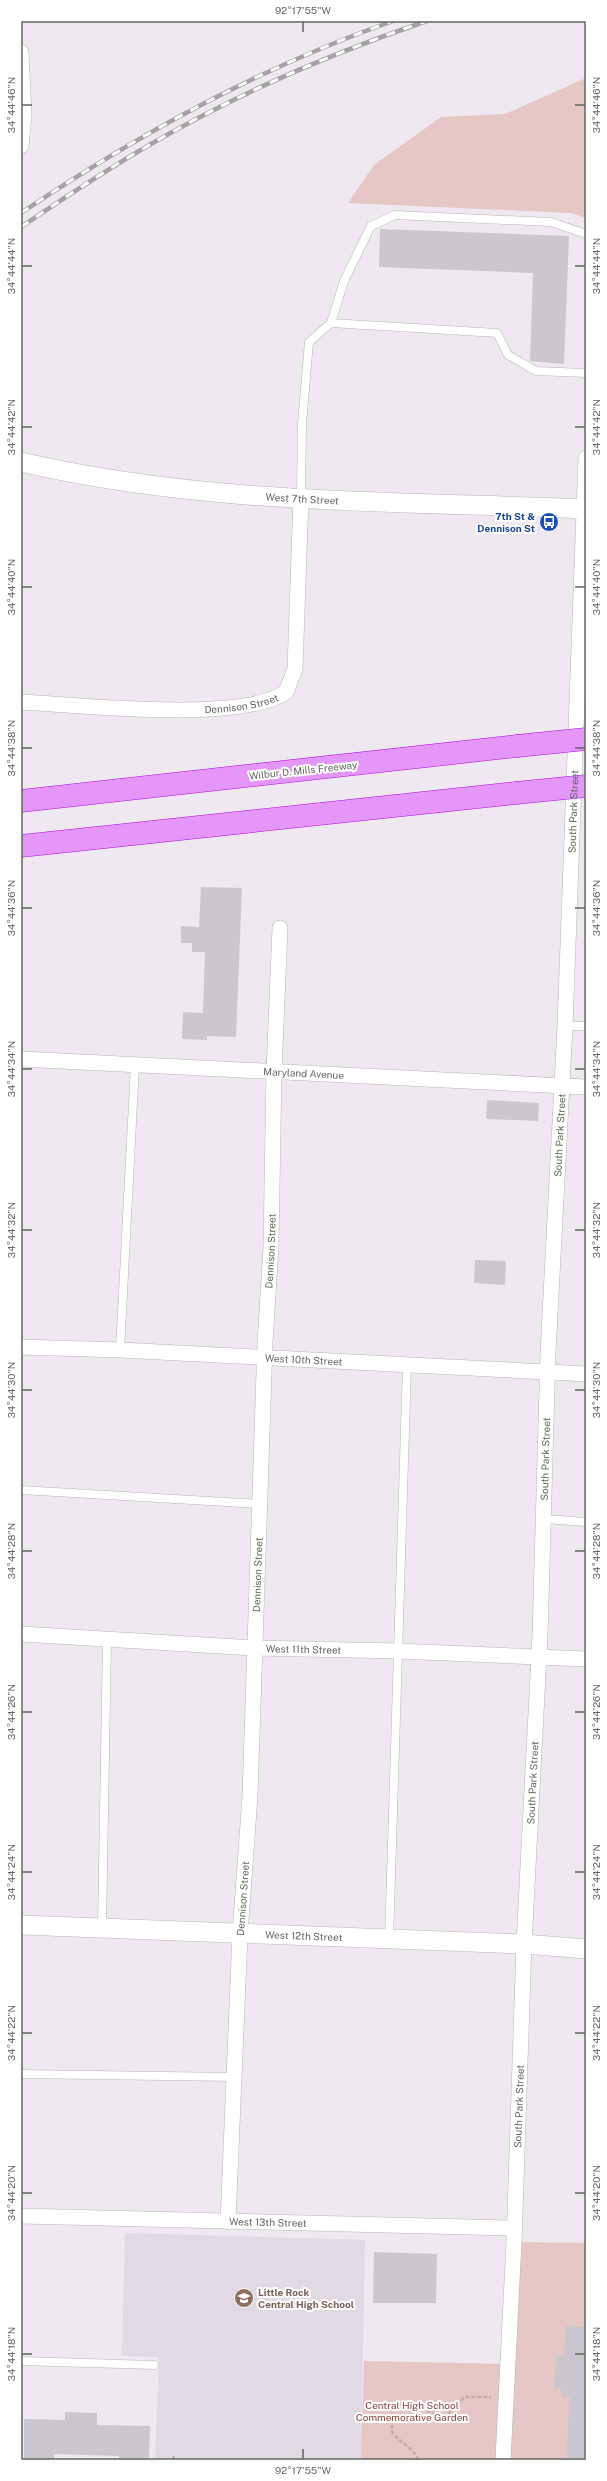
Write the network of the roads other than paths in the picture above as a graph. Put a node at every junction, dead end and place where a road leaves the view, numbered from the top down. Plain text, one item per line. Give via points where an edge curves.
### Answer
1 (21, 52) edge
2 (21, 146) edge
3 (586, 234) edge
4 (331, 323) junction
5 (586, 373) edge
6 (586, 458) edge
7 (21, 462) edge
8 (301, 497) junction
9 (586, 509) edge
10 (21, 702) edge
11 (586, 739) edge
12 (586, 786) edge
13 (21, 801) edge
14 (21, 846) edge
15 (280, 928) dead end
16 (565, 1026) junction
17 (586, 1026) edge
18 (21, 1059) edge
19 (135, 1065) junction
20 (274, 1071) junction
21 (562, 1085) junction
22 (586, 1087) edge
23 (21, 1347) edge
24 (120, 1350) junction
25 (264, 1359) junction
26 (408, 1365) junction
27 (548, 1372) junction
28 (586, 1374) edge
29 (21, 1490) edge
30 (260, 1504) junction
31 (544, 1519) junction
32 (586, 1522) edge
33 (21, 1634) edge
34 (107, 1640) junction
35 (254, 1648) junction
36 (398, 1651) junction
37 (539, 1657) junction
38 (586, 1659) edge
39 (21, 1925) edge
40 (102, 1928) junction
41 (240, 1934) junction
42 (389, 1940) junction
43 (524, 1944) junction
44 (586, 1949) edge
45 (21, 2074) edge
46 (234, 2077) junction
47 (21, 2216) edge
48 (228, 2222) junction
49 (514, 2228) junction
50 (21, 2362) edge
51 (154, 2365) dead end
52 (503, 2460) edge

1 - 2 street via 24,114
3 - 4 lane via 551,222 395,215 371,226 344,281
4 - 5 lane via 497,333 508,355 536,371
4 - 8 lane via 309,342 302,424
6 - 9 street, South Park Street
7 - 8 street, West 7th Street via 186,490
8 - 9 street, West 7th Street
8 - 10 street, Dennison Street via 295,669 286,692 267,702 222,708 163,709
9 - 16 street, South Park Street
11 - 13 highway, Wilbur D. Mills Freeway, bridge
12 - 14 highway, bridge
15 - 20 street, Dennison Street
16 - 17 lane
16 - 21 street, South Park Street
18 - 19 street, Maryland Avenue
19 - 20 street, Maryland Avenue
19 - 24 lane
20 - 21 street, Maryland Avenue
20 - 25 street, Dennison Street via 271,1246
21 - 22 street, Maryland Avenue
21 - 27 street, South Park Street
23 - 24 street, West 10th Street
24 - 25 street, West 10th Street
25 - 26 street, West 10th Street
25 - 30 street, Dennison Street
26 - 27 street, West 10th Street
26 - 36 lane
27 - 28 street, West 10th Street
27 - 31 street, South Park Street
29 - 30 lane
30 - 35 street, Dennison Street
31 - 32 lane
31 - 37 street, South Park Street
33 - 34 street, West 11th Street
34 - 35 street, West 11th Street
34 - 40 lane
35 - 36 street, West 11th Street
35 - 41 street, Dennison Street via 250,1796
36 - 37 street, West 11th Street
36 - 42 lane
37 - 38 street, West 11th Street
37 - 43 street, South Park Street
39 - 40 street, West 12th Street
40 - 41 street, West 12th Street
41 - 42 street, West 12th Street
41 - 46 street, Dennison Street
42 - 43 street, West 12th Street
43 - 44 street, West 12th Street
43 - 49 street, South Park Street
45 - 46 lane
46 - 48 street, Dennison Street
47 - 48 street, West 13th Street
48 - 49 street, West 13th Street
49 - 52 street, South Park Street
50 - 51 lane

